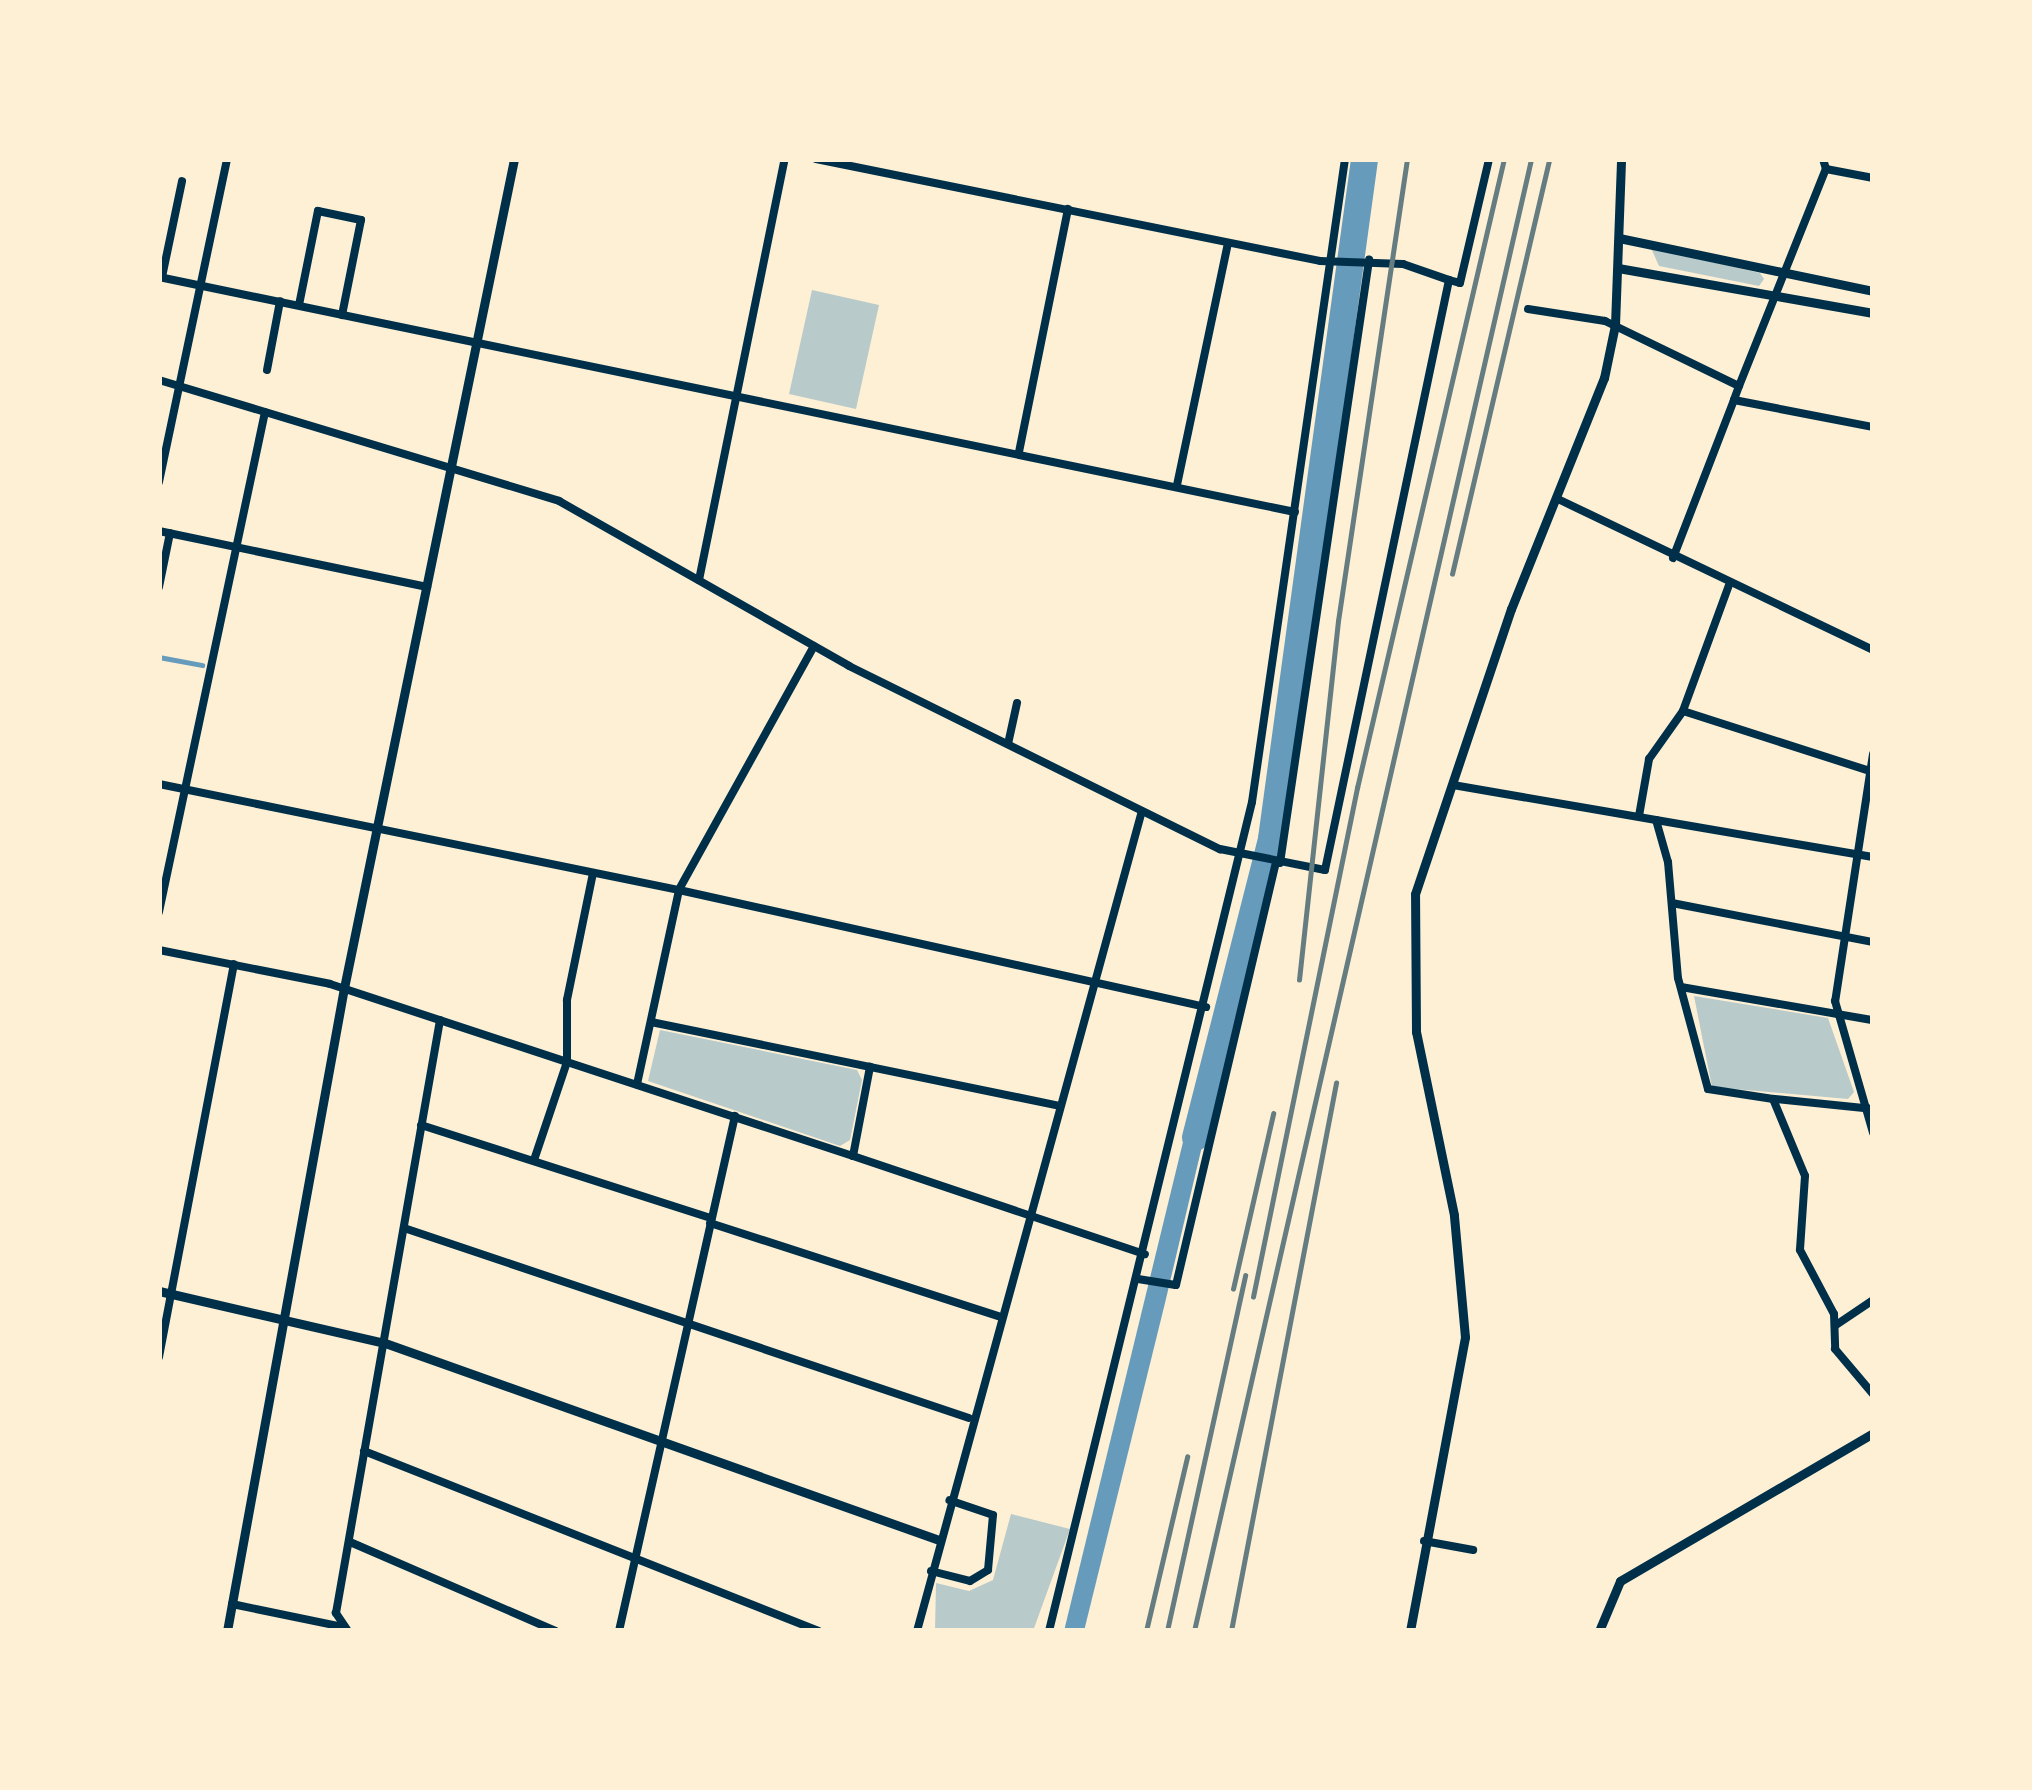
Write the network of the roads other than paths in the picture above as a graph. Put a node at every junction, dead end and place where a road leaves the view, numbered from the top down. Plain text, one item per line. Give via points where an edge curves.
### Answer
1 (227, 159) edge
2 (514, 159) edge
3 (784, 159) edge
4 (816, 159) edge
5 (1345, 159) edge
6 (1489, 159) edge
7 (1621, 159) edge
8 (1824, 164) edge
9 (1873, 178) edge
10 (182, 181) dead end
11 (1068, 209) junction
12 (1619, 238) junction
13 (1228, 243) junction
14 (1369, 260) junction
15 (1331, 261) junction
16 (1618, 268) junction
17 (1785, 273) junction
18 (161, 277) edge
19 (1449, 280) junction
20 (201, 286) junction
21 (1873, 291) edge
22 (1777, 293) junction
23 (280, 301) junction
24 (299, 305) junction
25 (1528, 309) dead end
26 (1873, 313) edge
27 (342, 315) junction
28 (1615, 325) junction
29 (476, 342) junction
30 (267, 370) dead end
31 (159, 380) edge
32 (179, 386) junction
33 (1739, 386) junction
34 (736, 394) junction
35 (1734, 400) junction
36 (265, 412) junction
37 (1873, 427) edge
38 (1019, 452) junction
39 (451, 467) junction
40 (159, 482) edge
41 (1177, 485) junction
42 (1560, 500) junction
43 (1295, 512) junction
44 (159, 531) edge
45 (170, 533) junction
46 (238, 547) junction
47 (1673, 558) junction
48 (698, 580) junction
49 (1729, 585) junction
50 (427, 586) junction
51 (159, 587) edge
52 (814, 646) junction
53 (1873, 650) edge
54 (1017, 703) dead end
55 (1683, 711) junction
56 (1008, 744) junction
57 (1873, 754) edge
58 (1871, 771) edge
59 (159, 784) edge
60 (1453, 784) junction
61 (187, 789) junction
62 (1142, 811) junction
63 (1639, 816) junction
64 (1656, 820) junction
65 (377, 827) junction
66 (1852, 853) junction
67 (1244, 857) junction
68 (1873, 857) edge
69 (1278, 863) junction
70 (593, 873) junction
71 (679, 890) junction
72 (1672, 903) junction
73 (159, 912) edge
74 (1842, 936) junction
75 (1873, 942) edge
76 (159, 950) edge
77 (234, 964) junction
78 (1093, 982) junction
79 (1682, 987) junction
80 (344, 988) junction
81 (1206, 1007) junction
82 (1836, 1014) junction
83 (440, 1020) junction
84 (1873, 1020) edge
85 (651, 1022) junction
86 (567, 1062) junction
87 (870, 1067) junction
88 (637, 1085) junction
89 (1773, 1099) junction
90 (1059, 1106) junction
91 (1869, 1108) edge
92 (734, 1116) junction
93 (421, 1125) junction
94 (1873, 1133) edge
95 (853, 1156) junction
96 (534, 1160) junction
97 (1027, 1215) junction
98 (710, 1220) junction
99 (404, 1228) junction
100 (1144, 1254) junction
101 (1138, 1280) junction
102 (159, 1291) edge
103 (172, 1294) junction
104 (1873, 1300) edge
105 (998, 1316) junction
106 (284, 1320) junction
107 (688, 1325) junction
108 (1836, 1325) junction
109 (385, 1343) junction
110 (159, 1357) edge
111 (1873, 1394) edge
112 (969, 1418) junction
113 (1873, 1432) edge
114 (662, 1442) junction
115 (364, 1451) junction
116 (949, 1500) junction
117 (939, 1540) junction
118 (1424, 1541) junction
119 (350, 1542) junction
120 (1473, 1550) dead end
121 (636, 1558) junction
122 (931, 1571) junction
123 (232, 1604) junction
124 (338, 1626) junction
125 (227, 1631) edge
126 (348, 1631) edge
127 (556, 1631) edge
128 (620, 1631) edge
129 (819, 1631) edge
130 (916, 1631) edge
131 (1049, 1631) edge
132 (1410, 1631) edge
133 (1599, 1631) edge

1 - 20 street
2 - 29 street
3 - 34 street
4 - 11 street
5 - 15 street
6 - 19 street via 1460,283
7 - 12 street
8 - 9 street
8 - 17 street
10 - 18 street
11 - 13 street
11 - 38 street
12 - 16 street
12 - 17 street
13 - 15 street
13 - 41 street
14 - 15 street
14 - 19 street
14 - 69 street
15 - 43 street
16 - 22 street
16 - 28 street
17 - 21 street
17 - 22 street
18 - 20 street
19 - 69 street via 1325,871
20 - 23 street
20 - 32 street
22 - 26 street
22 - 33 street
23 - 24 street
23 - 30 street
24 - 27 street
24 - 27 street via 318,211 361,220
25 - 28 street
27 - 29 street
28 - 33 street
28 - 42 street
29 - 34 street
29 - 39 street
31 - 32 street
32 - 36 street
32 - 40 street
33 - 35 street
34 - 38 street
34 - 48 street
35 - 37 street
35 - 47 street
36 - 39 street
36 - 46 street
38 - 41 street
39 - 48 street via 559,500
39 - 50 street
41 - 43 street
42 - 47 street
42 - 60 street via 1511,609
43 - 67 street
44 - 45 street
45 - 46 street
45 - 51 street
46 - 50 street
46 - 61 street
47 - 49 street
48 - 52 street
49 - 53 street
49 - 55 street
50 - 65 street
52 - 56 street
52 - 71 street
54 - 56 street
55 - 58 street
55 - 63 street via 1649,759
56 - 62 street
57 - 58 street
58 - 66 street
59 - 61 street
60 - 63 street
60 - 118 street via 1412,922 1416,1032 1454,1215 1465,1315
61 - 65 street
61 - 73 street
62 - 67 street
62 - 78 street
63 - 64 street
64 - 66 street
64 - 72 street
65 - 70 street
65 - 80 street
66 - 68 street
66 - 74 street
67 - 69 street
67 - 81 street
69 - 101 street via 1176,1285
70 - 71 street
70 - 86 street via 567,1000
71 - 78 street
71 - 85 street
72 - 74 street
72 - 79 street
74 - 75 street
74 - 82 street
76 - 77 street
77 - 80 street
77 - 103 street
78 - 81 street
78 - 90 street
79 - 82 street
79 - 89 street via 1710,1093
80 - 83 street
80 - 106 street
81 - 100 street
82 - 84 street
82 - 91 street
83 - 86 street
83 - 93 street
85 - 87 street
85 - 88 street
86 - 88 street
86 - 96 street
87 - 90 street
87 - 95 street
88 - 92 street
89 - 91 street
89 - 108 street via 1805,1176 1800,1250
90 - 97 street
91 - 94 street
92 - 95 street
92 - 98 street
93 - 96 street
93 - 99 street
95 - 97 street
96 - 98 street
97 - 100 street
97 - 105 street
98 - 105 street
98 - 107 street
99 - 107 street
99 - 109 street
100 - 101 street
101 - 131 street
102 - 103 street
103 - 106 street
103 - 110 street
104 - 108 street
105 - 112 street
106 - 109 street
106 - 123 street
107 - 112 street
107 - 114 street
108 - 111 street via 1834,1349
109 - 114 street
109 - 115 street
112 - 116 street
113 - 133 street via 1620,1581
114 - 117 street
114 - 121 street
115 - 119 street
115 - 121 street
116 - 117 street
116 - 122 street via 993,1515 988,1570 970,1581
117 - 122 street
118 - 120 street
118 - 132 street
119 - 124 street
119 - 127 street
121 - 128 street
121 - 129 street
122 - 130 street
123 - 124 street
123 - 125 street
124 - 126 street

